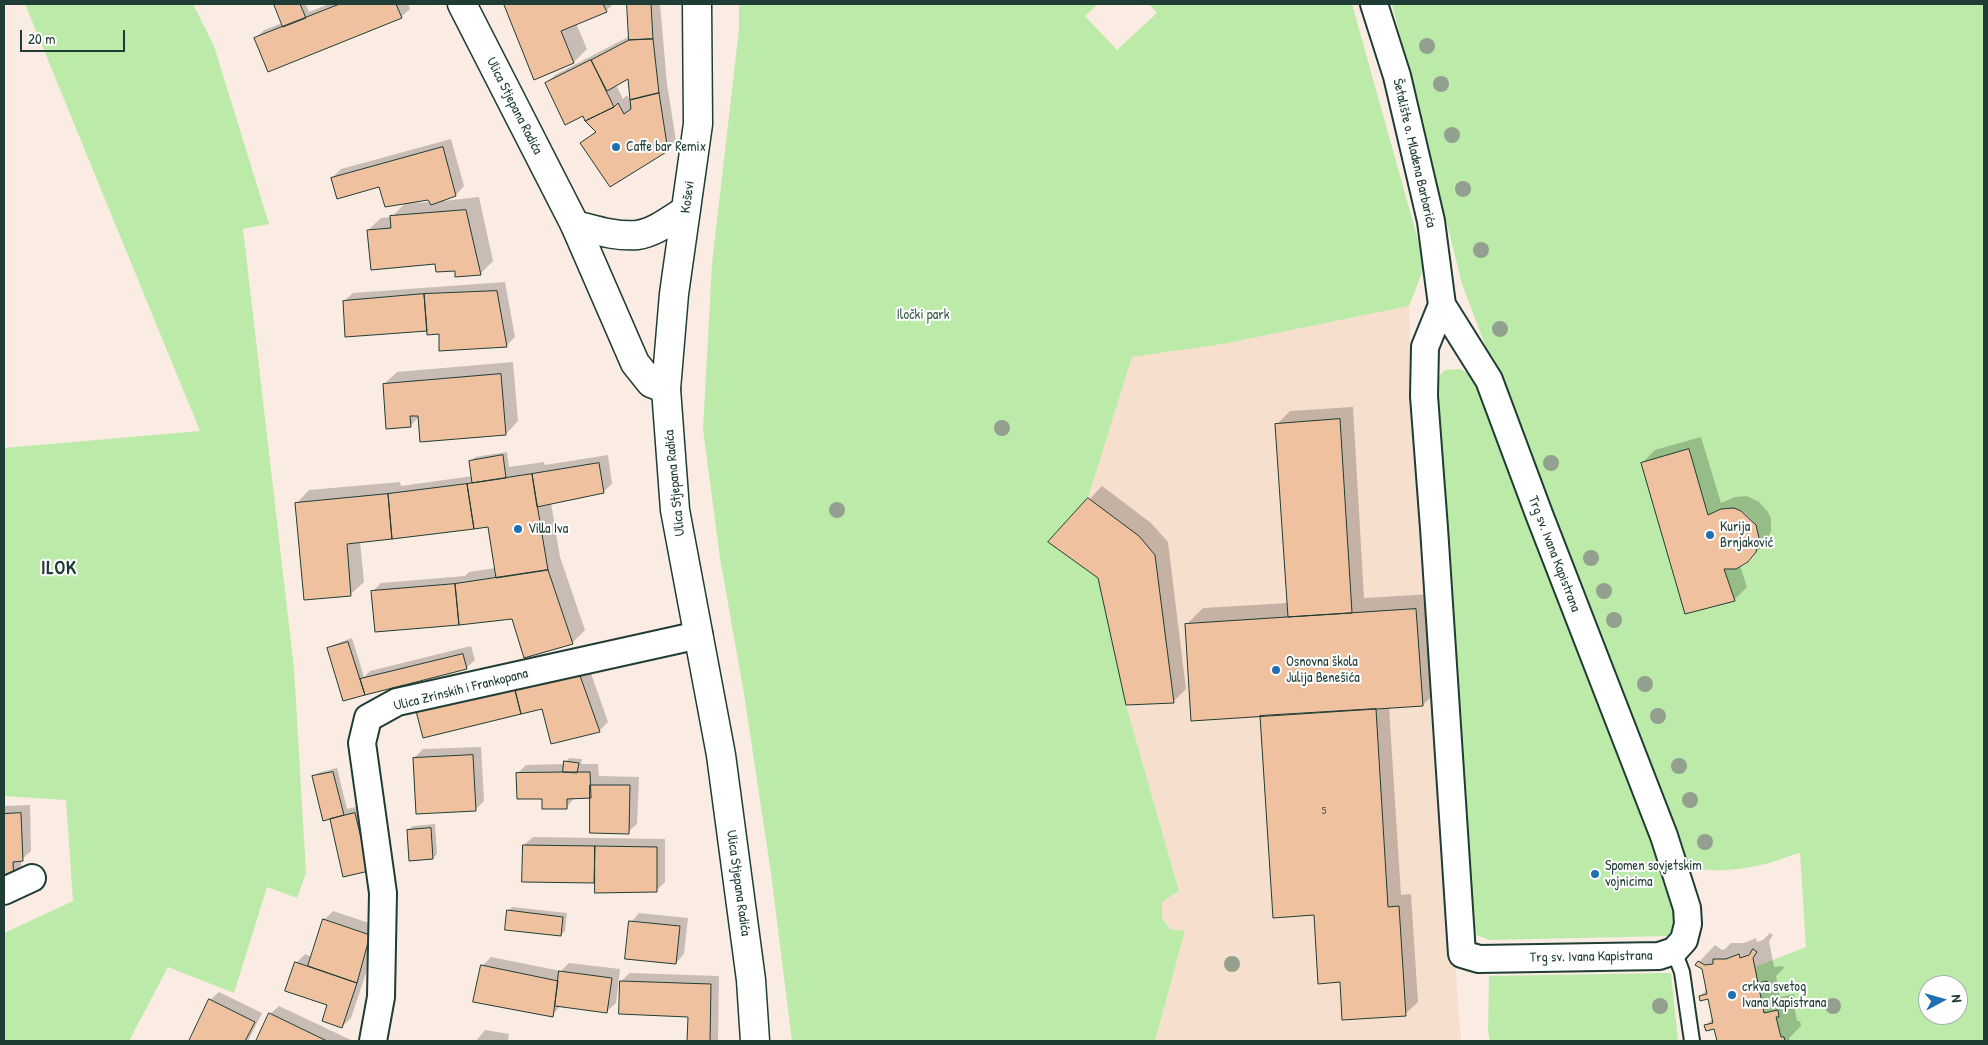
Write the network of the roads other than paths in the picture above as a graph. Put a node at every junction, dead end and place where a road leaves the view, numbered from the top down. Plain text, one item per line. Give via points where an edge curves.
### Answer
1 (462, 4) edge
2 (697, 4) edge
3 (1374, 4) edge
4 (686, 210) junction
5 (575, 225) junction
6 (1442, 305) junction
7 (666, 389) junction
8 (699, 635) junction
9 (32, 878) dead end
10 (4, 891) edge
11 (1674, 951) junction
12 (374, 1041) edge
13 (755, 1041) edge
14 (1692, 1041) edge

1 - 5 main road, Ulica Stjepana Radića
2 - 4 main road, Koševi via 698,124
3 - 6 street, Šetalište o. Mladena Barbarića via 1397,76 1431,221
4 - 5 main road via 639,235 611,234
4 - 7 main road, Koševi via 674,294
5 - 7 main road, Ulica Stjepana Radića via 635,363 652,383
6 - 11 street, Trg sv. Ivana Kapistrana via 1489,380 1664,836 1688,908 1684,940
6 - 11 street, Trg sv. Ivana Kapistrana via 1425,347 1424,396 1462,954 1479,959 1659,956
7 - 8 main road, Ulica Stjepana Radića via 675,510
8 - 12 street, Ulica Zrinskih i Frankopana via 397,702 368,718 362,743 383,893 381,997
8 - 13 main road, Ulica Stjepana Radića via 721,755 751,980
9 - 10 street
11 - 14 lane via 1682,972

